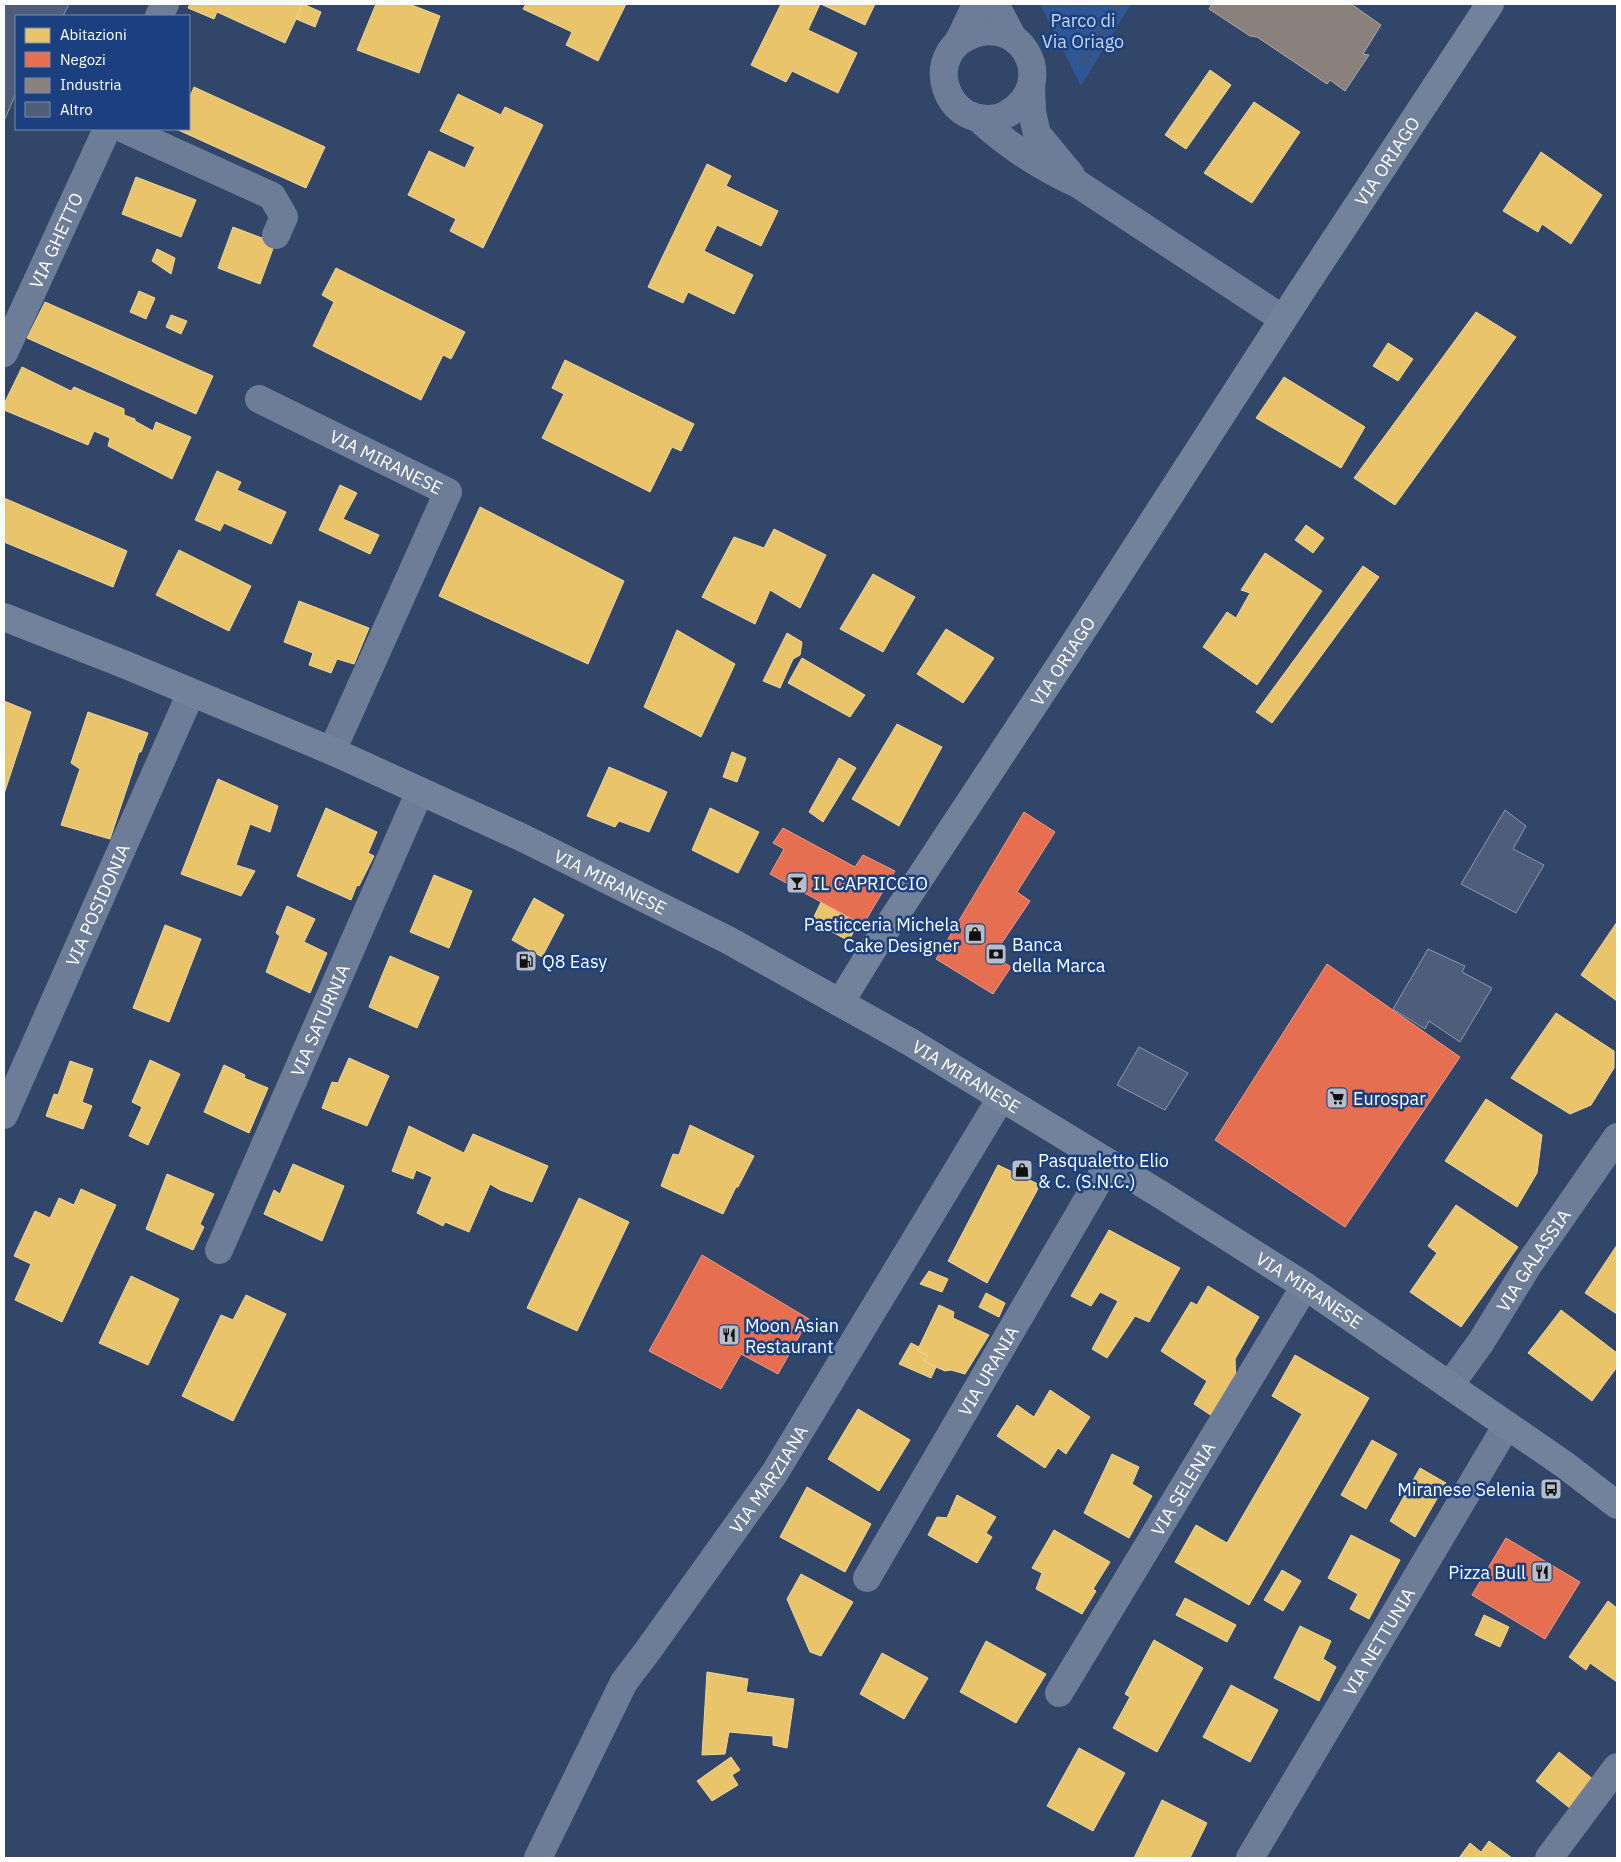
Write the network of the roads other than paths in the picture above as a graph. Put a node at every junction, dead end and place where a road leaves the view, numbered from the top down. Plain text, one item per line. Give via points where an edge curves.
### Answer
1 (976, 4) edge
2 (995, 4) edge
3 (1490, 4) edge
4 (1013, 38) junction
5 (957, 43) junction
6 (1031, 86) junction
7 (978, 118) junction
8 (107, 130) edge
9 (126, 130) edge
10 (1078, 184) junction
11 (276, 236) dead end
12 (1283, 319) junction
13 (4, 353) edge
14 (259, 399) dead end
15 (4, 617) edge
16 (191, 693) junction
17 (332, 751) junction
18 (420, 791) junction
19 (840, 1003) junction
20 (1000, 1098) junction
21 (4, 1115) edge
22 (1617, 1137) edge
23 (1109, 1163) junction
24 (219, 1250) dead end
25 (1305, 1286) junction
26 (1450, 1385) junction
27 (1507, 1425) junction
28 (1617, 1505) edge
29 (868, 1578) dead end
30 (1059, 1692) dead end
31 (1617, 1767) edge
32 (538, 1858) edge
33 (1250, 1858) edge
34 (1549, 1858) edge

1 - 5 street
2 - 4 street
3 - 12 street, VIA ORIAGO
4 - 5 street via 997,31 982,30
4 - 6 street via 1022,45 1029,58 1033,72
5 - 7 street via 948,54 944,82 956,106
6 - 7 street via 1015,110 1003,117
6 - 10 street via 1037,134
7 - 10 street via 1019,152
8 - 13 street, VIA GHETTO
9 - 11 street via 272,196 284,218
10 - 12 street
12 - 19 street, VIA ORIAGO
14 - 17 street, VIA MIRANESE via 448,492
15 - 16 street, VIA MIRANESE
16 - 17 street, VIA MIRANESE
16 - 21 street, VIA POSIDONIA
17 - 18 street, VIA MIRANESE
18 - 19 street, VIA MIRANESE via 521,837 728,940
18 - 24 street, VIA SATURNIA
19 - 20 street, VIA MIRANESE
20 - 23 street, VIA MIRANESE
20 - 32 street, VIA MARZIANA via 774,1474 624,1682
22 - 26 street, VIA GALASSIA
23 - 25 street, VIA MIRANESE
23 - 29 street, VIA URANIA
25 - 26 street, VIA MIRANESE
25 - 30 street, VIA SELENIA
26 - 27 street, VIA MIRANESE
27 - 28 street, VIA MIRANESE
27 - 33 street, VIA NETTUNIA
31 - 34 street

